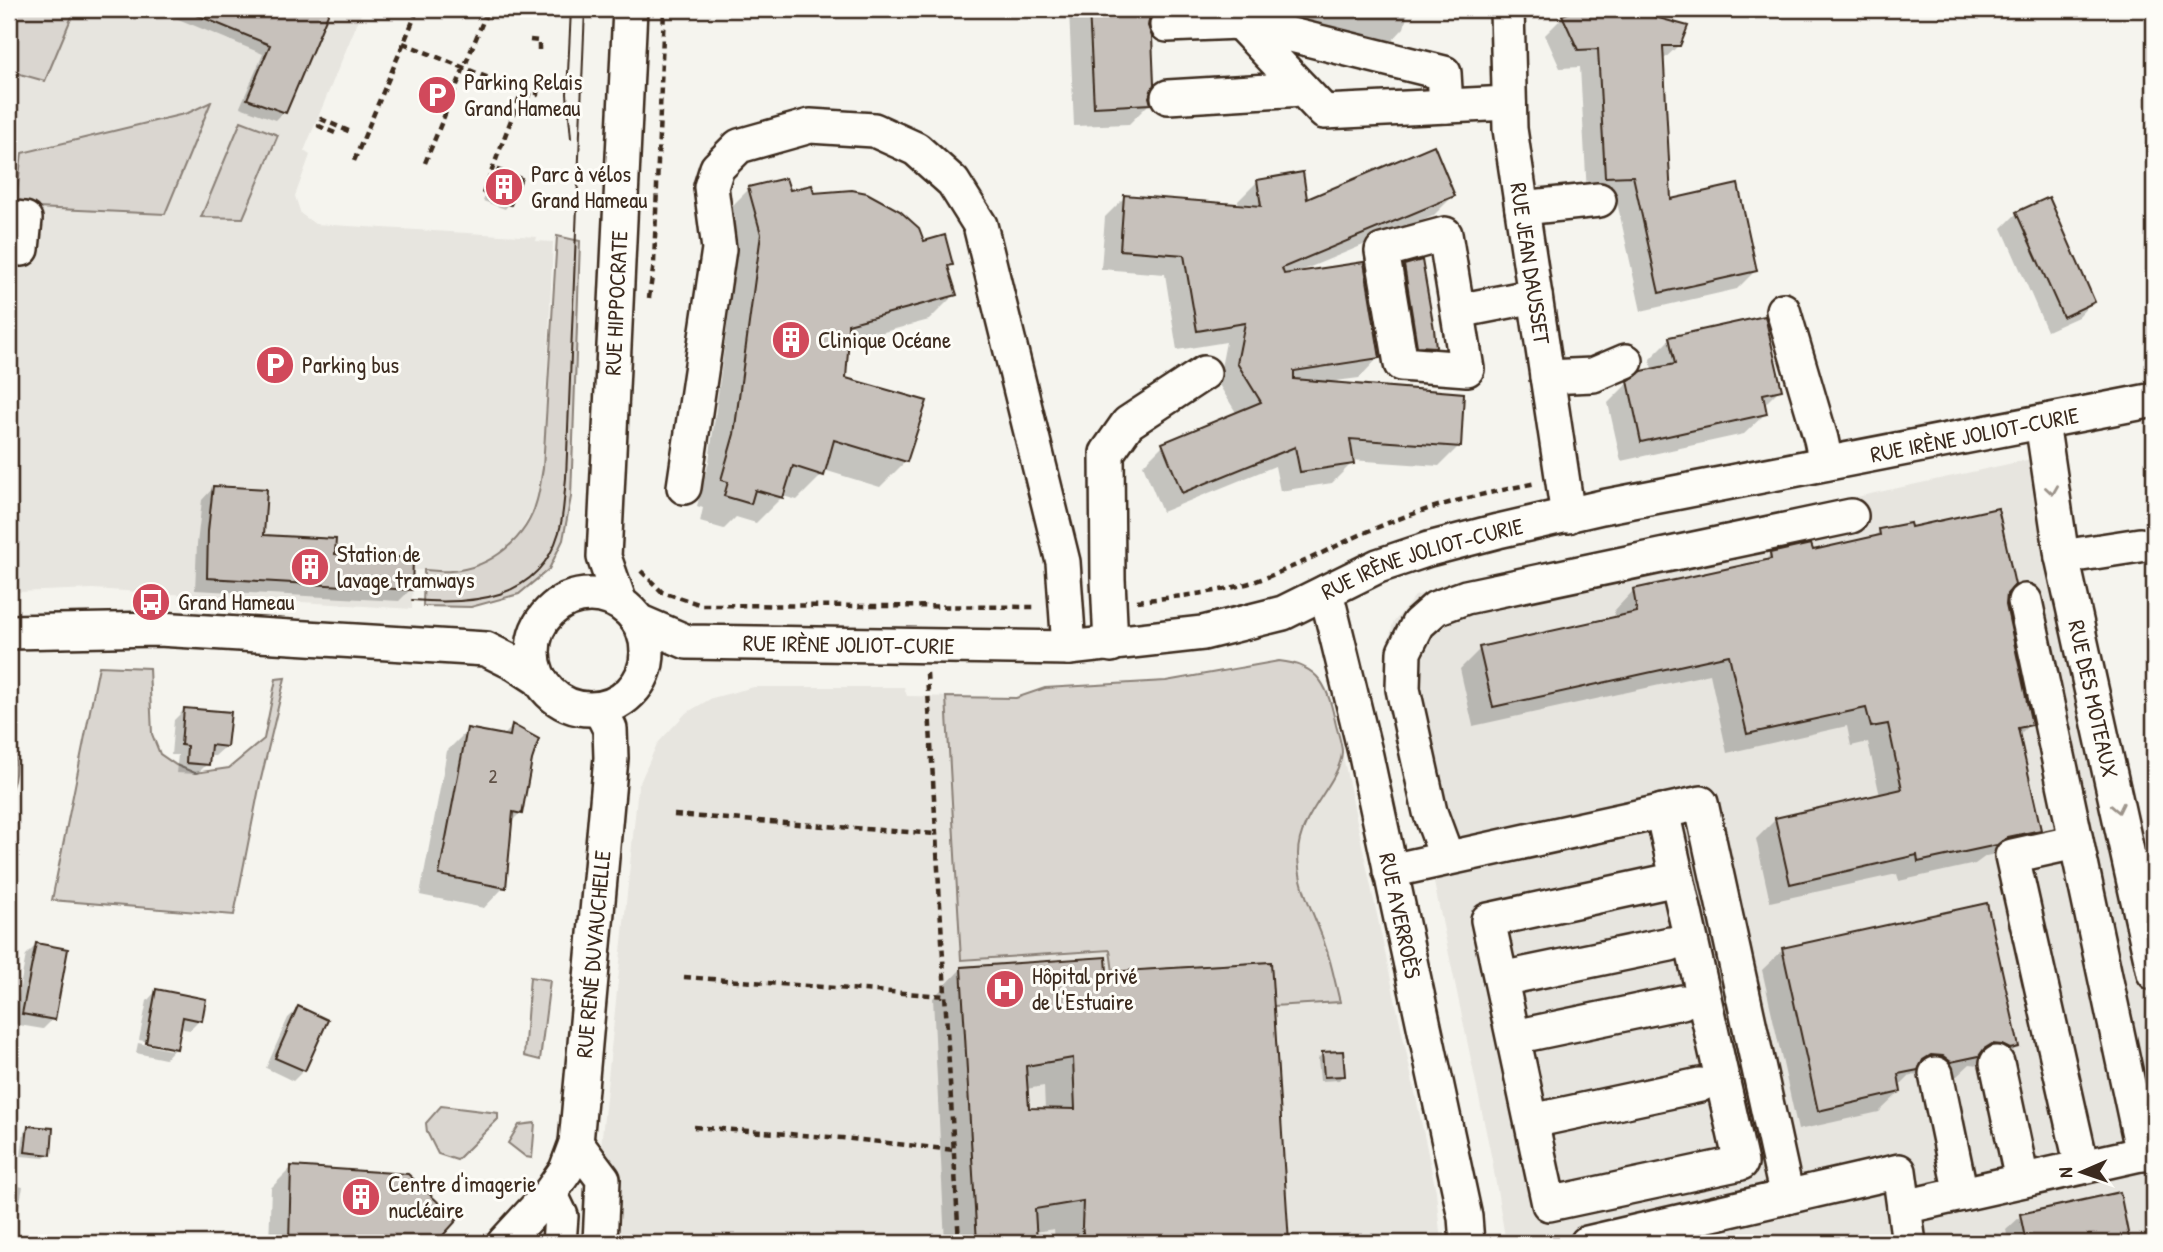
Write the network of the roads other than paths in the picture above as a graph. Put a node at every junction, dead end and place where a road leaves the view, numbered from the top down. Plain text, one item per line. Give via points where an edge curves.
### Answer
1 (630, 9) edge
2 (1507, 9) edge
3 (1239, 22) junction
4 (1167, 25) dead end
5 (1302, 89) junction
6 (1168, 97) dead end
7 (1509, 103) junction
8 (1446, 106) junction
9 (1599, 200) dead end
10 (1522, 208) junction
11 (9, 218) edge
12 (22, 249) dead end
13 (1535, 296) junction
14 (1783, 310) dead end
15 (1458, 311) dead end
16 (1626, 361) dead end
17 (1204, 373) dead end
18 (1547, 377) junction
19 (2154, 400) edge
20 (2042, 422) junction
21 (1826, 463) junction
22 (684, 487) dead end
23 (1568, 516) junction
24 (1851, 516) dead end
25 (2140, 545) dead end
26 (2062, 556) junction
27 (604, 557) junction
28 (1326, 592) junction
29 (575, 596) junction
30 (2025, 601) dead end
31 (629, 612) junction
32 (543, 618) junction
33 (9, 632) edge
34 (687, 642) junction
35 (1111, 645) junction
36 (1069, 648) junction
37 (486, 649) junction
38 (646, 665) junction
39 (539, 679) junction
40 (600, 709) junction
41 (2102, 735) junction
42 (2055, 744) junction
43 (1662, 811) junction
44 (2076, 842) junction
45 (1447, 858) junction
46 (2142, 864) edge
47 (1390, 871) junction
48 (1677, 879) junction
49 (1670, 944) dead end
50 (2154, 973) edge
51 (1501, 979) junction
52 (1682, 1002) dead end
53 (1514, 1037) junction
54 (1997, 1063) dead end
55 (1936, 1074) dead end
56 (1700, 1085) dead end
57 (1532, 1121) junction
58 (576, 1143) junction
59 (2149, 1152) edge
60 (2082, 1167) junction
61 (2022, 1180) junction
62 (1961, 1194) junction
63 (1787, 1197) junction
64 (1904, 1207) junction
65 (556, 1218) edge
66 (600, 1231) edge
67 (504, 1243) edge
68 (1467, 1243) edge
69 (1587, 1243) edge
70 (1909, 1243) edge

1 - 27 street, RUE HIPPOCRATE
2 - 7 street, RUE JEAN DAUSSET
3 - 4 street
3 - 5 street
3 - 8 street via 1444,74
5 - 6 street
5 - 8 street via 1324,112
7 - 8 street
7 - 10 street, RUE JEAN DAUSSET
9 - 10 street
10 - 13 street, RUE JEAN DAUSSET
11 - 12 street via 25,219
13 - 15 street
13 - 18 street, RUE JEAN DAUSSET
14 - 21 street
16 - 18 street via 1593,375
17 - 35 street via 1128,424 1107,453
18 - 23 street, RUE JEAN DAUSSET
19 - 20 street, RUE IRÈNE JOLIOT-CURIE
20 - 21 street, RUE IRÈNE JOLIOT-CURIE
20 -> 26 street, RUE DES MOTEAUX
21 - 23 street, RUE IRÈNE JOLIOT-CURIE
22 - 36 street via 719,250 711,187 717,168 739,146 810,126 874,130 916,149 953,182 980,225 1063,562
23 - 28 street, RUE IRÈNE JOLIOT-CURIE via 1429,549 1378,566
24 - 45 street via 1466,597 1436,608 1418,624 1404,652 1403,689 1430,812
25 - 26 street
26 - 41 street, RUE DES MOTEAUX
27 - 29 street
27 - 31 street, RUE HIPPOCRATE
28 - 35 street, RUE IRÈNE JOLIOT-CURIE via 1259,620
28 - 47 street, RUE AVERROÈS
29 - 31 street via 605,597
29 - 32 street
30 - 42 street
31 - 34 street, RUE IRÈNE JOLIOT-CURIE
31 - 38 street via 647,642
32 - 37 street via 519,637
32 - 39 street via 532,648
33 - 37 street via 159,629
34 - 36 street, RUE IRÈNE JOLIOT-CURIE
34 - 38 street
35 - 36 street, RUE IRÈNE JOLIOT-CURIE
37 - 39 street
38 - 40 street via 637,686 621,701
39 - 40 street via 547,691 571,707
40 - 58 street, RUE RENÉ DUVAUCHELLE via 610,729 611,758
41 - 42 street
41 -> 46 street, RUE DES MOTEAUX
42 - 44 street
43 - 45 street
43 - 48 street
43 - 63 street via 1701,803
44 - 59 street
44 - 60 street via 2012,856
45 - 47 street
46 - 50 street, RUE DES MOTEAUX
47 - 68 street, RUE AVERROÈS
48 - 51 street via 1488,920
48 - 57 street via 1741,1163 1549,1204
49 - 51 street
51 - 53 street
52 - 53 street
53 - 57 street
54 - 61 street
55 - 62 street
56 - 57 street
58 - 65 street, RUE RENÉ DUVAUCHELLE
58 - 66 street via 603,1179
59 - 60 street
60 - 61 street
61 - 62 street
62 - 64 street
63 - 64 street via 1899,1171
63 - 69 street
64 - 70 street
65 - 66 street
65 - 67 street, RUE RENÉ DUVAUCHELLE

